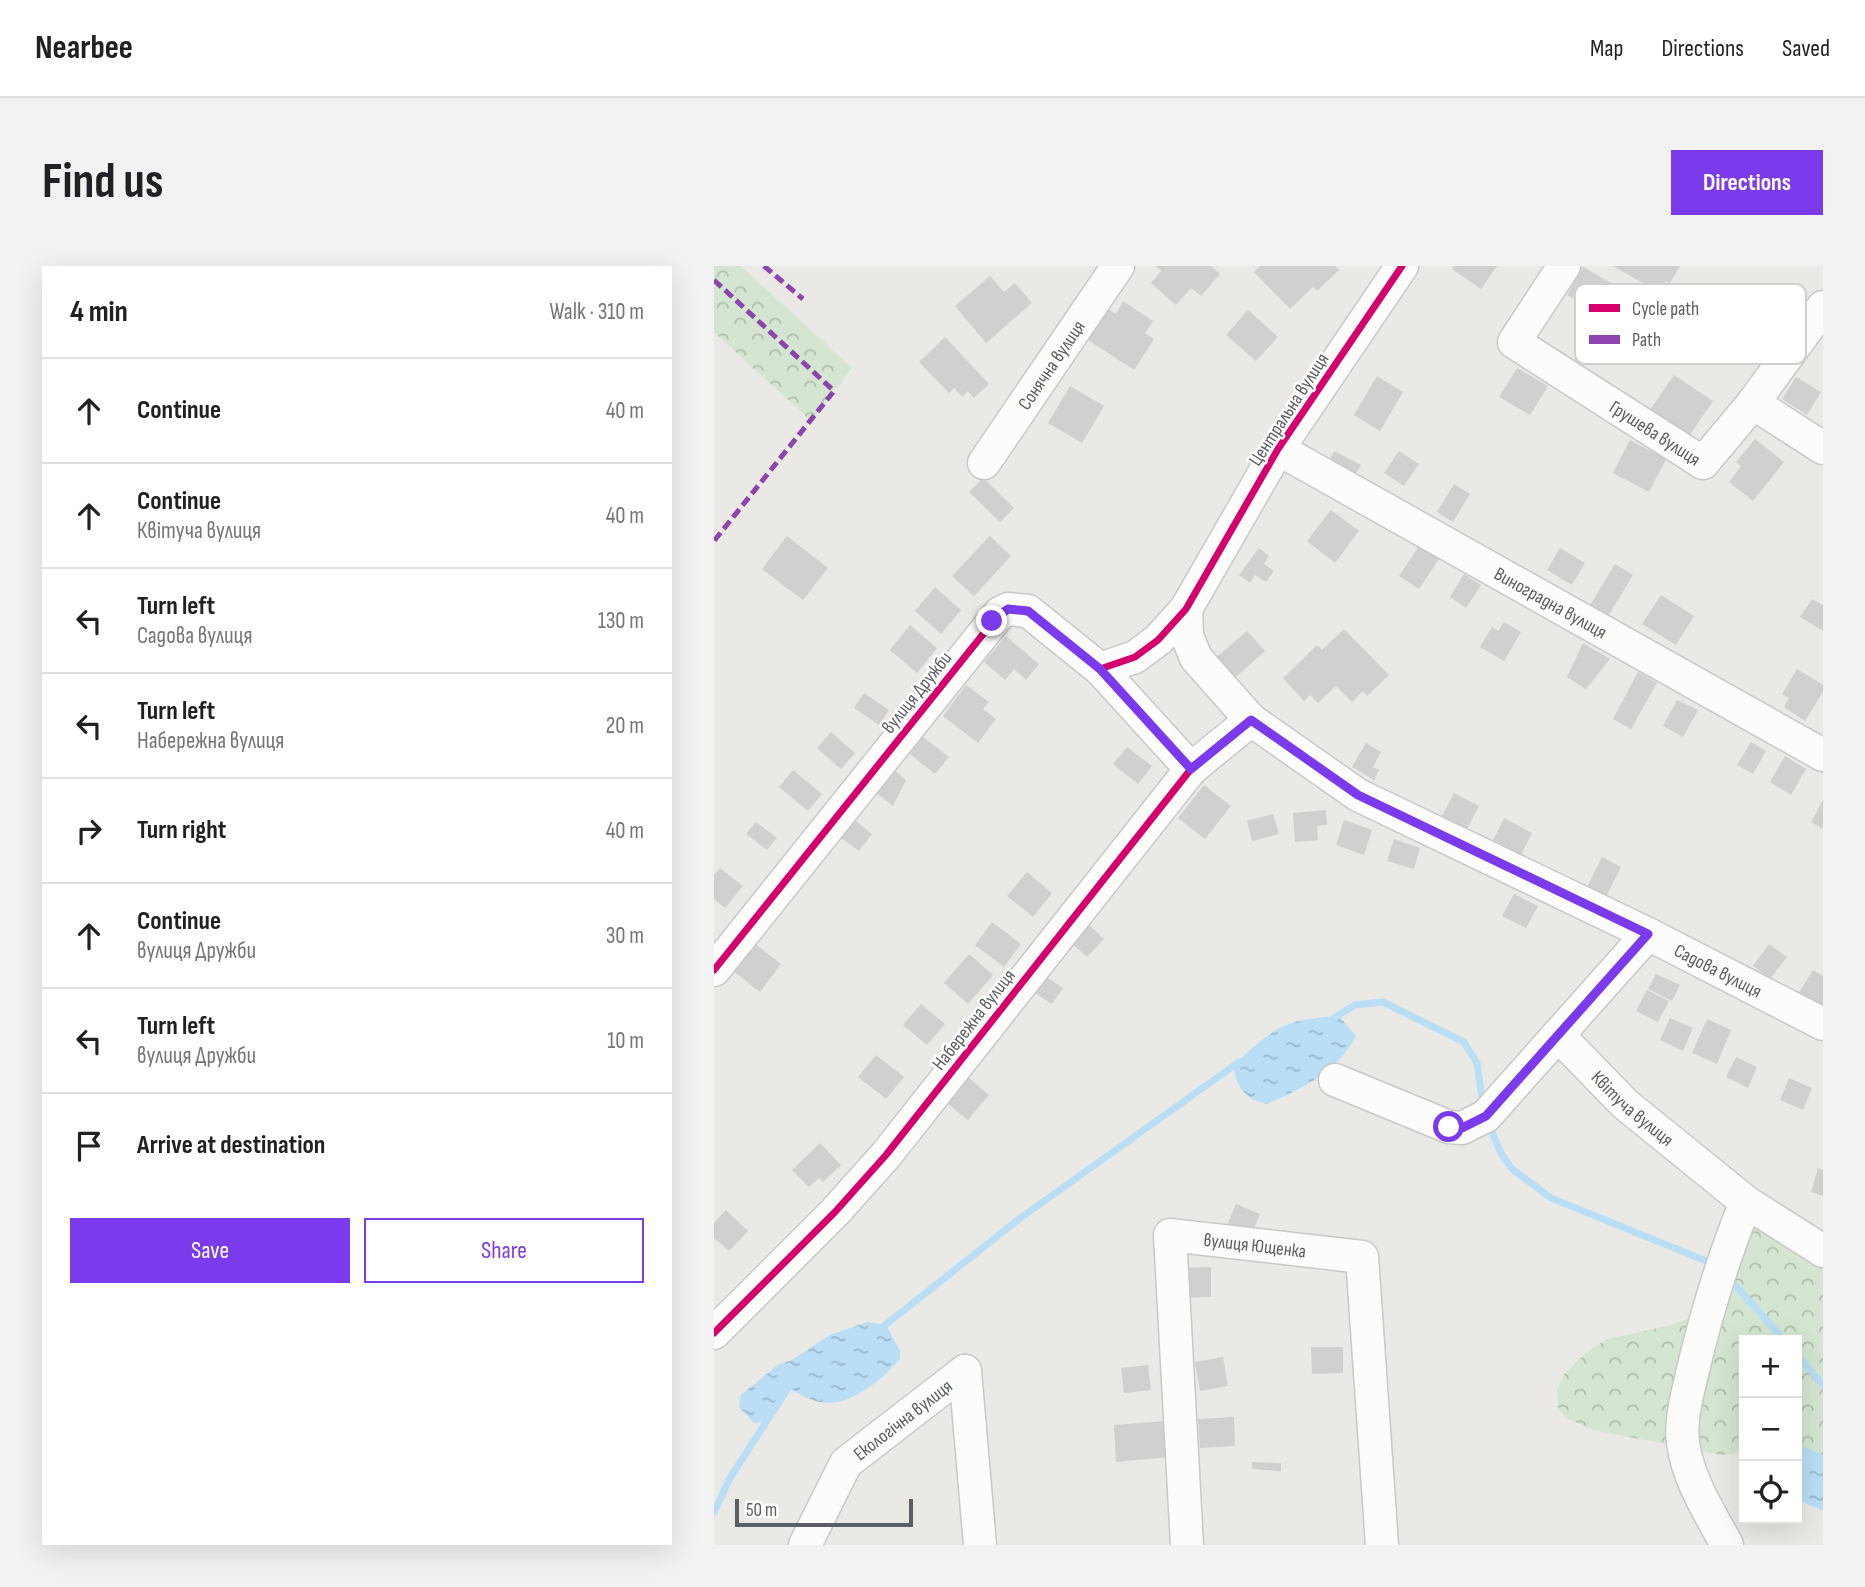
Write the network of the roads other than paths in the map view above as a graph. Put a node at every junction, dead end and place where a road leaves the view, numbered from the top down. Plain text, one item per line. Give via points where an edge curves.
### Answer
1 (1118, 266) edge
2 (1402, 266) edge
3 (1564, 266) edge
4 (1823, 307) edge
5 (1806, 330) edge
6 (1781, 364) edge
7 (1753, 403) junction
8 (1278, 449) junction
9 (1823, 449) edge
10 (984, 463) dead end
11 (1186, 609) junction
12 (1100, 669) junction
13 (1251, 720) junction
14 (1823, 755) edge
15 (1191, 769) junction
16 (1648, 934) junction
17 (714, 970) edge
18 (1823, 1024) edge
19 (1558, 1035) junction
20 (1335, 1080) dead end
21 (1746, 1202) junction
22 (1823, 1251) edge
23 (714, 1333) edge
24 (805, 1545) edge
25 (980, 1545) edge
26 (1187, 1545) edge
27 (1382, 1545) edge
28 (1727, 1545) edge

1 - 10 street, Сонячна вулиця
2 - 8 street, Центральна вулиця
3 - 7 street, Грушева вулиця via 1514,342 1703,463
4 - 5 street, Грушева вулиця
6 - 7 street, Грушева вулиця
7 - 9 street
8 - 11 street, Центральна вулиця
8 - 14 street, Виноградна вулиця
11 - 12 street via 1135,657
11 - 13 street, Садова вулиця via 1187,636 1196,658
12 - 15 street, вулиця Дружби
12 - 17 street, вулиця Дружби via 1028,611 1000,613
13 - 15 street, Набережна вулиця
13 - 16 street, Садова вулиця via 1358,795
15 - 23 street, Набережна вулиця via 886,1155
16 - 18 street, Садова вулиця
16 - 19 street
19 - 20 street via 1486,1116 1462,1128 1449,1127
19 - 21 street, Квітуча вулиця via 1625,1104
21 - 22 street, Квітуча вулиця
21 - 28 street via 1719,1266 1705,1319 1686,1403 1683,1441 1690,1473
24 - 25 street, Екологічна вулиця via 846,1463 965,1371
26 - 27 street, вулиця Ющенка via 1170,1234 1362,1257

